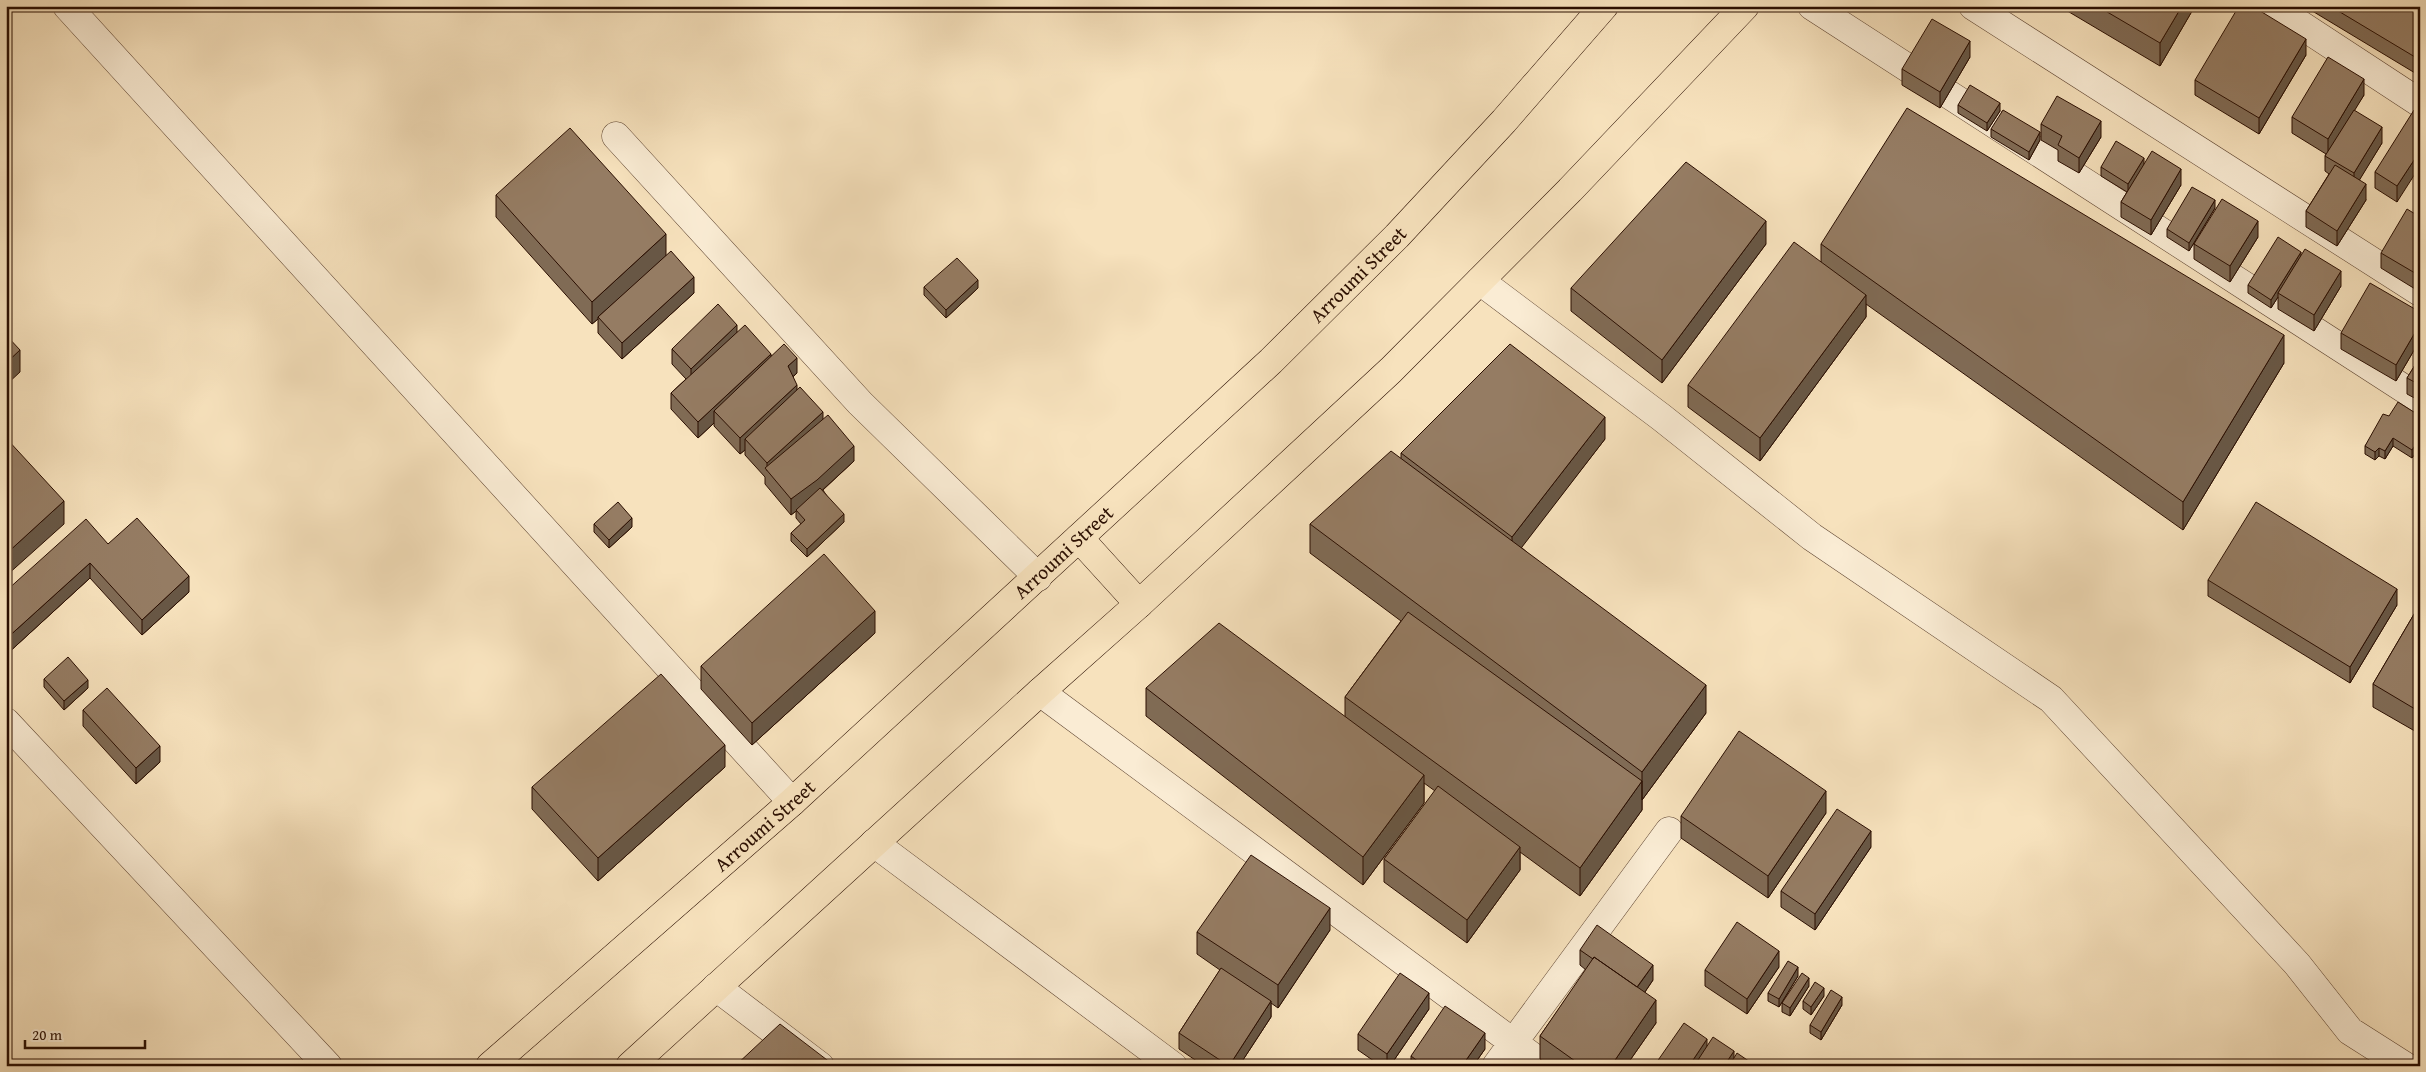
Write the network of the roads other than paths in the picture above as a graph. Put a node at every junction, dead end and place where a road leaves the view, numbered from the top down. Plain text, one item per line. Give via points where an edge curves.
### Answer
1 (67, 6) edge
2 (1745, 6) edge
3 (1812, 6) edge
4 (1972, 6) edge
5 (2272, 6) edge
6 (1594, 10) edge
7 (2420, 103) edge
8 (616, 136) dead end
9 (1480, 281) junction
10 (2420, 292) edge
11 (2420, 399) edge
12 (1079, 538) junction
13 (1038, 577) junction
14 (1139, 604) junction
15 (1040, 692) junction
16 (6, 722) edge
17 (792, 802) junction
18 (1669, 831) dead end
19 (874, 843) junction
20 (716, 987) junction
21 (1514, 1043) junction
22 (328, 1066) edge
23 (490, 1066) edge
24 (630, 1066) edge
25 (820, 1066) edge
26 (1173, 1066) edge
27 (1496, 1066) edge
28 (1545, 1066) edge
29 (2406, 1066) edge

1 - 17 street
2 - 9 main road
3 - 11 street
4 - 10 street
5 - 7 street
6 - 12 main road, Arroumi Street via 1504,121 1397,236 1271,361
8 - 13 street via 860,403
9 - 14 main road via 1391,370
9 - 29 street via 1661,417 1812,537 2051,700 2297,964 2350,1031
12 - 13 main road, Arroumi Street
12 - 14 main road
13 - 17 main road, Arroumi Street
14 - 15 main road
15 - 19 main road
15 - 21 street
16 - 22 street
17 - 23 main road, Arroumi Street
18 - 21 street
19 - 20 main road
19 - 26 street
20 - 24 main road
20 - 25 street
21 - 27 street
21 - 28 street

